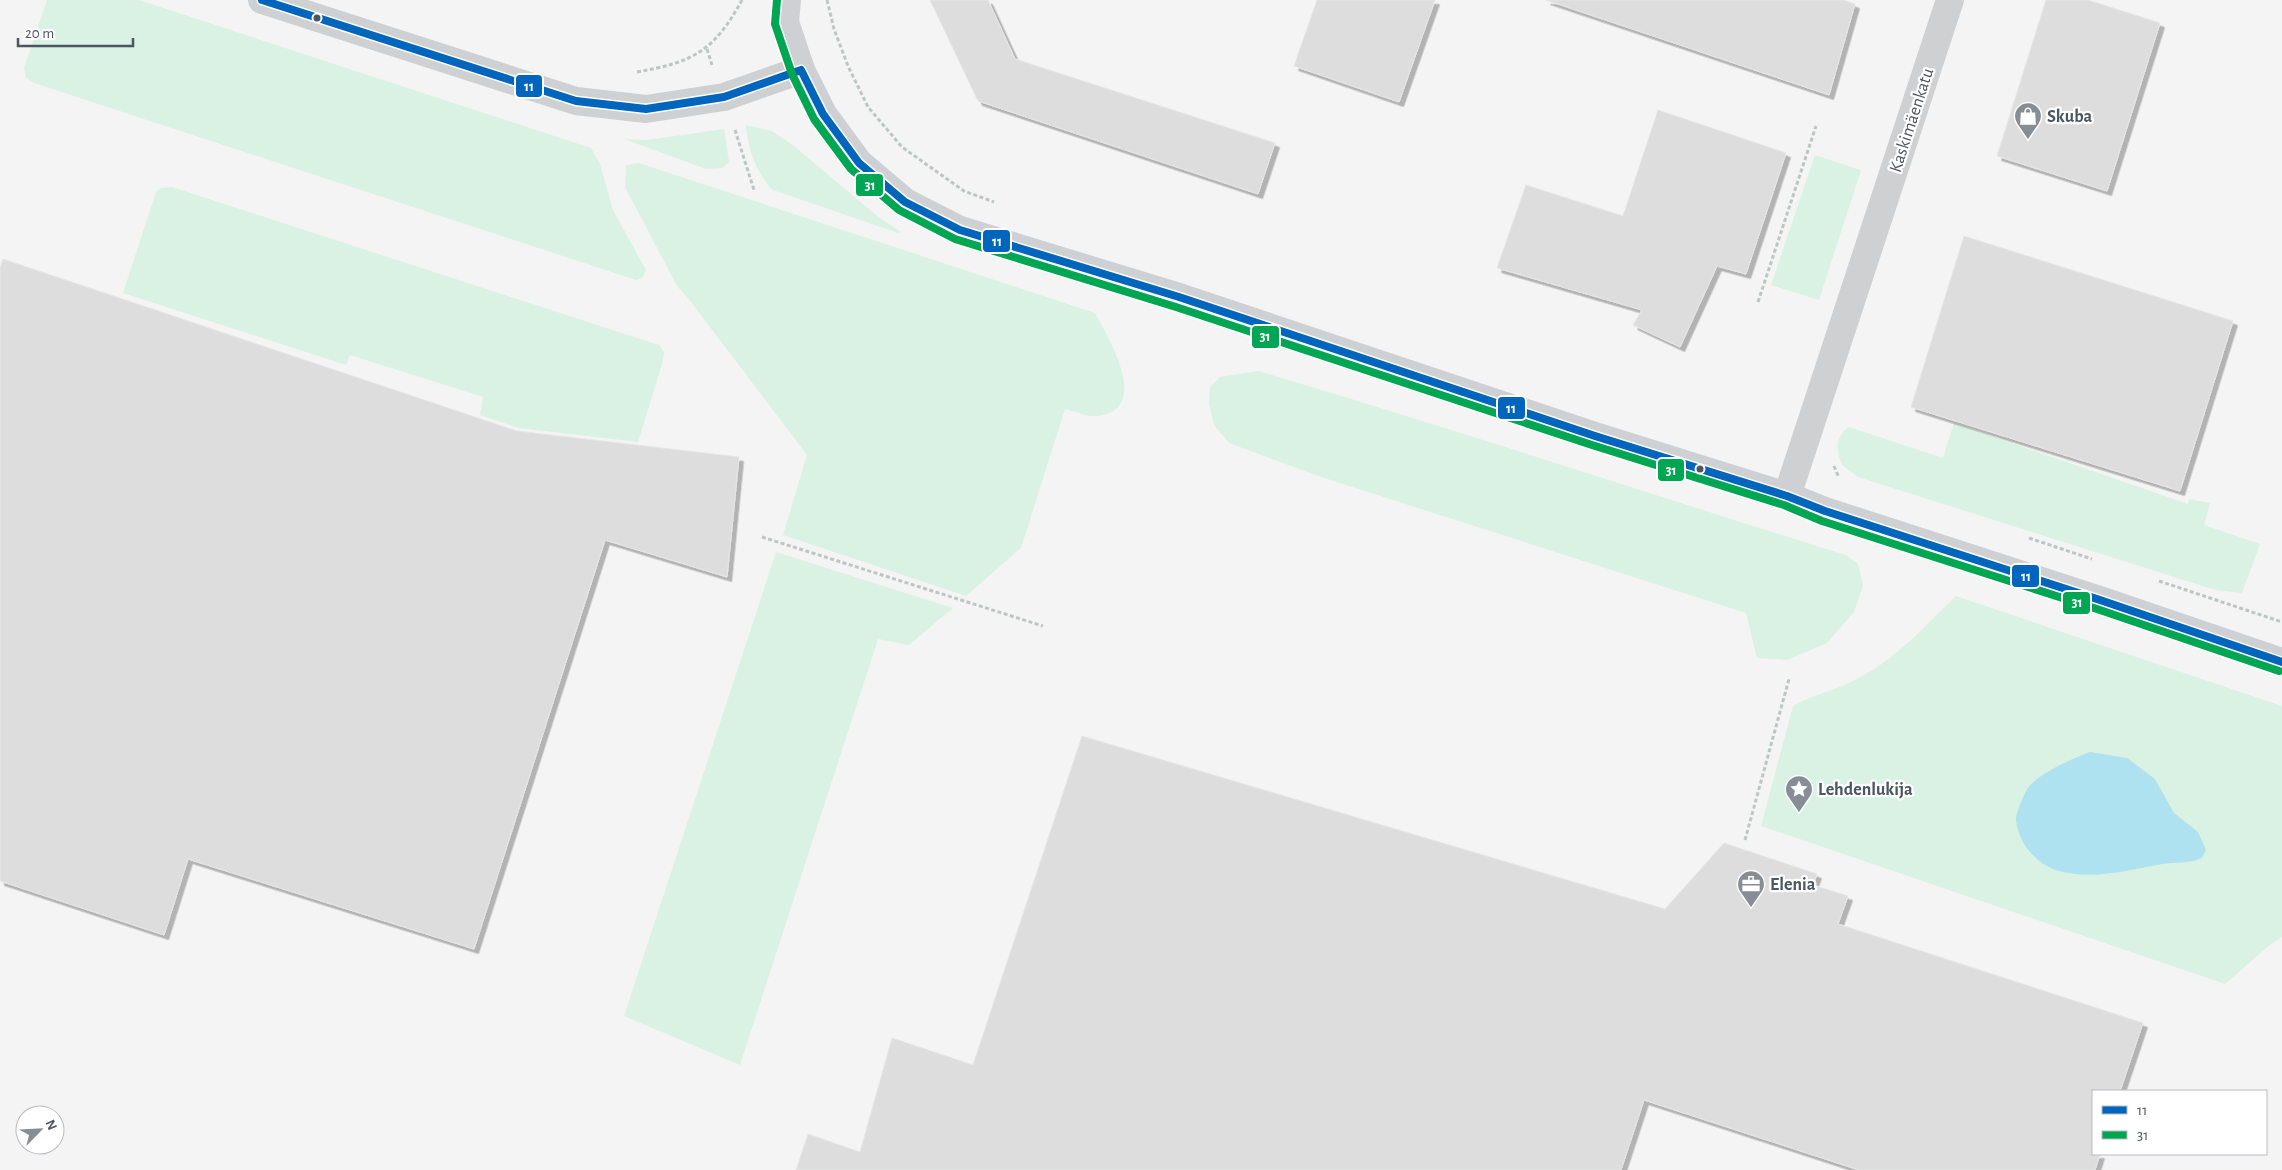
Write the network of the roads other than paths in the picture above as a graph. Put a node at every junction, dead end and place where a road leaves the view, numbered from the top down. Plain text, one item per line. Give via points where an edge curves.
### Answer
1 (262, 0) edge
2 (787, 0) edge
3 (1950, 0) edge
4 (801, 70) junction
5 (1787, 496) junction
6 (2282, 662) edge

1 - 4 street via 576,101 646,109 724,97
2 - 4 main road via 785,22
3 - 5 street, Kaskimäenkatu
4 - 5 main road via 823,114 859,163 906,202 960,230 1179,297 1595,436
5 - 6 main road

